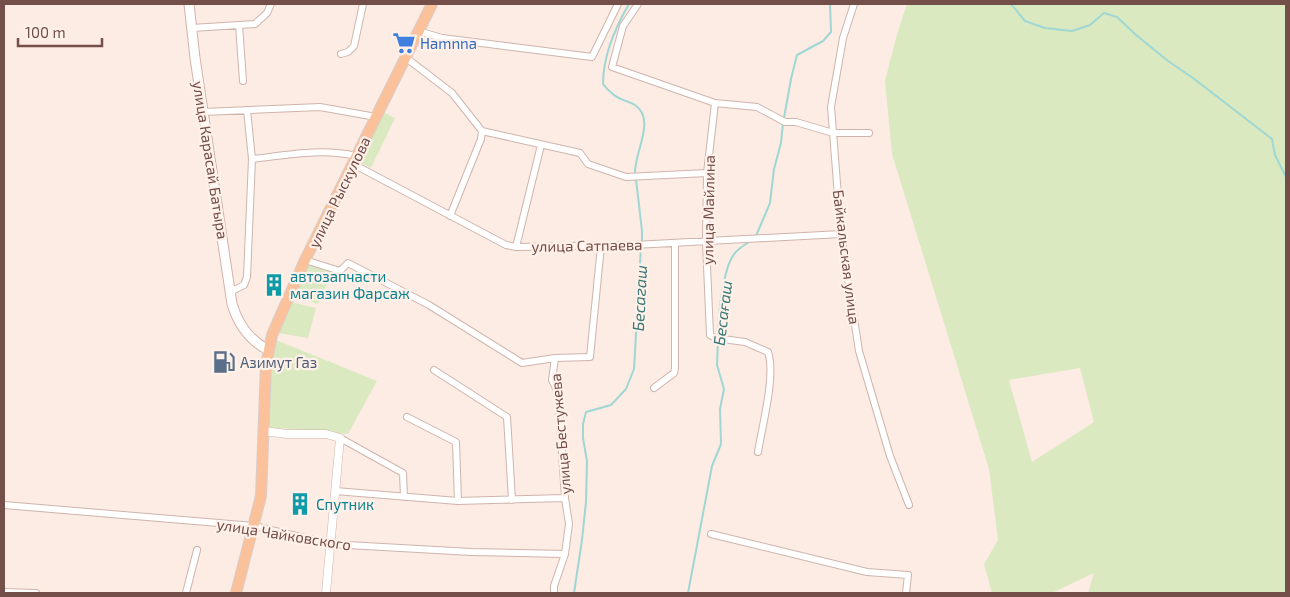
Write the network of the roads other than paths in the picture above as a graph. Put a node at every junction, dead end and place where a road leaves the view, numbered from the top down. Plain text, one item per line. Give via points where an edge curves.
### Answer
1 (190, 4) edge
2 (271, 4) edge
3 (363, 4) edge
4 (432, 4) edge
5 (618, 4) edge
6 (638, 4) edge
7 (854, 4) edge
8 (239, 25) junction
9 (192, 28) junction
10 (418, 31) junction
11 (341, 54) dead end
12 (405, 57) junction
13 (243, 81) dead end
14 (715, 103) junction
15 (247, 110) junction
16 (203, 112) junction
17 (376, 117) junction
18 (482, 131) junction
19 (833, 133) junction
20 (869, 133) dead end
21 (541, 144) junction
22 (252, 158) junction
23 (354, 160) junction
24 (707, 173) junction
25 (450, 216) junction
26 (842, 234) junction
27 (706, 242) junction
28 (675, 243) junction
29 (601, 246) junction
30 (516, 247) junction
31 (305, 260) junction
32 (230, 292) junction
33 (268, 350) junction
34 (555, 358) junction
35 (434, 370) dead end
36 (654, 388) dead end
37 (407, 417) dead end
38 (264, 431) junction
39 (340, 438) junction
40 (758, 452) dead end
41 (335, 491) junction
42 (404, 497) junction
43 (565, 498) junction
44 (512, 500) junction
45 (458, 501) junction
46 (4, 505) edge
47 (909, 505) dead end
48 (254, 526) junction
49 (711, 534) dead end
50 (330, 544) junction
51 (197, 550) dead end
52 (565, 554) junction
53 (4, 592) edge
54 (36, 593) edge
55 (186, 593) edge
56 (236, 593) edge
57 (326, 593) edge
58 (554, 593) edge
59 (906, 593) edge

1 - 9 main road, улица Карасай Батыра
2 - 8 street via 255,24
3 - 11 street via 354,46
4 - 10 main road, улица Рыскулова
5 - 10 street via 592,57 442,38
6 - 14 street via 623,26 612,67
7 - 19 street, Байкальская улица via 843,38 831,107
8 - 9 street
8 - 13 street
9 - 16 main road, улица Карасай Батыра
10 - 12 main road, улица Рыскулова
12 - 17 main road, улица Рыскулова
12 - 18 street via 452,93
14 - 19 street via 757,107 785,122
14 - 24 street, улица Майлина
15 - 16 street
15 - 17 street via 320,107
15 - 22 street, улица Карасай Батыра
16 - 32 main road, улица Карасай Батыра
17 - 23 main road, улица Рыскулова
18 - 21 street
18 - 25 street
19 - 20 street
19 - 26 street, Байкальская улица
21 - 24 street via 580,154 588,164 626,177
21 - 30 street
22 - 23 street, улица Сатпаева via 313,151 338,152
22 - 32 street, улица Карасай Батыра via 247,277 244,285
23 - 25 street, улица Сатпаева
23 - 31 main road, улица Рыскулова
24 - 27 street, улица Майлина
25 - 30 street, улица Сатпаева
26 - 27 street, улица Сатпаева
26 - 47 street, Байкальская улица via 860,351 890,456
27 - 28 street, улица Сатпаева
27 - 40 street, улица Майлина via 710,335 746,342 768,352 771,362
28 - 29 street, улица Сатпаева
28 - 36 street via 675,368 674,373
29 - 30 street, улица Сатпаева
29 - 34 street, улица Бестужева via 590,358
31 - 33 main road, улица Рыскулова
31 - 34 street via 340,270 348,263 429,305 522,363
32 - 33 main road, улица Карасай Батыра via 239,323
33 - 38 main road, улица Рыскулова
34 - 43 street, улица Бестужева via 552,380 558,392
35 - 44 street via 507,417
37 - 45 street via 456,442
38 - 39 street via 326,434
38 - 48 main road, улица Рыскулова via 260,496
39 - 41 street
39 - 42 street via 403,473
41 - 42 street
41 - 50 street
42 - 45 street
43 - 44 street
43 - 52 street, улица Бестужева via 569,524
44 - 45 street
46 - 48 street, улица Чайковского
48 - 50 street, улица Чайковского
48 - 56 main road, улица Рыскулова
49 - 59 street via 866,572 908,575
50 - 52 street, улица Чайковского
50 - 57 street
51 - 55 street
52 - 58 street, улица Бестужева
53 - 54 street

